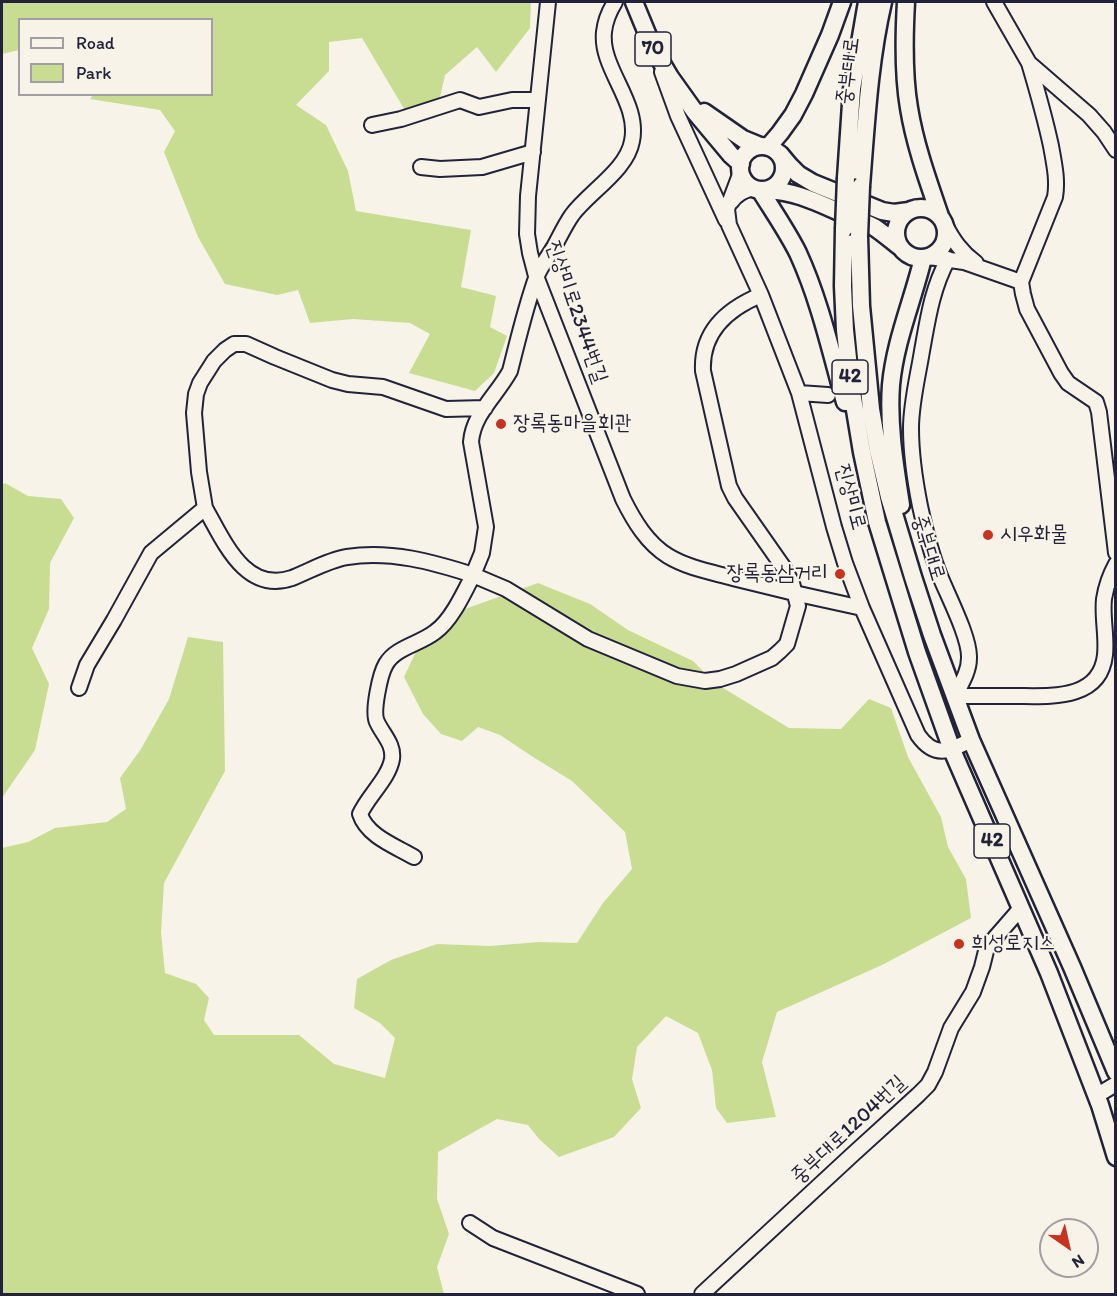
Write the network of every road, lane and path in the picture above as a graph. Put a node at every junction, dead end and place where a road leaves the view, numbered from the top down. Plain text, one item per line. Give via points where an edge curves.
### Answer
1 (548, 2) edge
2 (615, 2) edge
3 (634, 2) edge
4 (842, 2) edge
5 (867, 2) edge
6 (883, 2) edge
7 (906, 2) edge
8 (994, 2) edge
9 (653, 48) junction
10 (1029, 63) junction
11 (681, 92) junction
12 (538, 100) junction
13 (372, 125) dead end
14 (769, 149) junction
15 (1116, 150) edge
16 (533, 152) junction
17 (421, 167) dead end
18 (741, 168) junction
19 (853, 182) junction
20 (760, 189) junction
21 (727, 209) junction
22 (909, 211) junction
23 (942, 220) junction
24 (729, 225) junction
25 (852, 232) junction
26 (900, 247) junction
27 (926, 258) junction
28 (948, 259) junction
29 (985, 269) junction
30 (536, 276) junction
31 (1021, 282) junction
32 (761, 295) junction
33 (799, 393) junction
34 (828, 395) dead end
35 (485, 408) junction
36 (205, 508) junction
37 (877, 522) junction
38 (1116, 553) edge
39 (1116, 564) edge
40 (473, 575) junction
41 (913, 577) junction
42 (796, 594) junction
43 (862, 608) junction
44 (79, 688) dead end
45 (955, 696) junction
46 (971, 740) junction
47 (952, 750) junction
48 (414, 857) dead end
49 (1021, 908) junction
50 (1116, 1072) edge
51 (1116, 1084) edge
52 (1096, 1096) junction
53 (1116, 1157) edge
54 (470, 1223) dead end
55 (637, 1294) edge
56 (702, 1294) edge

1 - 12 street, 진상미로2344번길
2 - 30 street via 604,31 604,45 629,107 632,141 626,158 572,215
3 - 9 main road, 70
4 - 14 main road via 804,94
5 - 19 main road, 중부대로 / 42 via 852,89
6 - 19 main road, 중부대로 / 42
7 - 23 main road via 904,38 910,110 924,170
8 - 10 street
9 - 11 main road, 70
9 - 24 street via 678,116
10 - 15 street via 1089,115
10 - 31 street via 1057,186
11 - 14 main road via 726,128
11 - 18 main road
12 - 13 street via 512,100 479,107 460,100
12 - 16 street, 진상미로2344번길
14 - 18 main road via 753,148 747,152
14 - 20 main road via 783,161 783,175 774,187
14 - 22 main road via 813,183 882,211
16 - 17 street via 482,167
16 - 30 street, 진상미로2344번길 via 527,234
18 - 20 main road via 747,184
18 - 21 street
19 - 25 main road, 42, bridge
20 - 21 street via 743,191
20 - 26 main road via 794,193 818,202 872,226
20 - 37 main road via 807,274
21 - 24 street, 진상미로
22 - 23 main road via 925,208
22 - 26 main road via 898,223 896,240
23 - 27 main road via 946,240 937,253
23 - 29 street via 958,248
24 - 32 street, 진상미로
25 - 37 main road, 중부대로 / 42 via 843,286 845,330 851,386
25 - 41 main road, 중부대로 / 42 via 878,450
26 - 27 main road via 913,258
27 - 28 street
27 - 41 main road via 891,385 894,455
28 - 29 street
28 - 45 street via 933,294 907,409 922,515 939,573 968,644 967,671
29 - 31 street
30 - 35 street via 510,371
30 - 42 street, 진상미로2344번길 via 623,499 648,539 686,565
31 - 38 street via 1027,309 1061,373 1068,383 1095,402 1099,412
32 - 33 street, 진상미로
32 - 42 street via 743,302 711,333 705,345 703,371 729,486 784,568
33 - 34 street
33 - 43 street, 진상미로 via 834,527
35 - 36 street via 446,409 383,387 332,380 246,344 234,344 214,361 196,394 194,413
35 - 40 street via 477,418 471,442 486,527
36 - 40 street via 237,560 260,579 281,581 344,557 375,554
36 - 44 street via 152,553 87,665
37 - 47 main road, 중부대로 / 42
39 - 45 street via 1104,600 1105,655 1101,671 1089,685 1055,696
40 - 42 street via 506,589 588,639 677,676 705,681 736,674 780,651 795,618
40 - 48 street via 457,606 436,632 395,654 382,674 376,720 390,742 392,762 360,814 363,823 381,839
41 - 45 main road, 중부대로 / 42
42 - 43 street, 진상미로2344번길
43 - 47 street, 진상미로 via 918,735 931,748
45 - 46 main road, 중부대로 / 42
46 - 47 street
46 - 50 main road, 중부대로 / 42
47 - 49 main road, 중부대로 / 42
49 - 52 main road, 중부대로 / 42
49 - 56 street, 중부대로1204번길 via 987,946 974,992 951,1028 928,1085
51 - 52 street
52 - 53 main road, 중부대로 / 42
54 - 55 street via 493,1238

